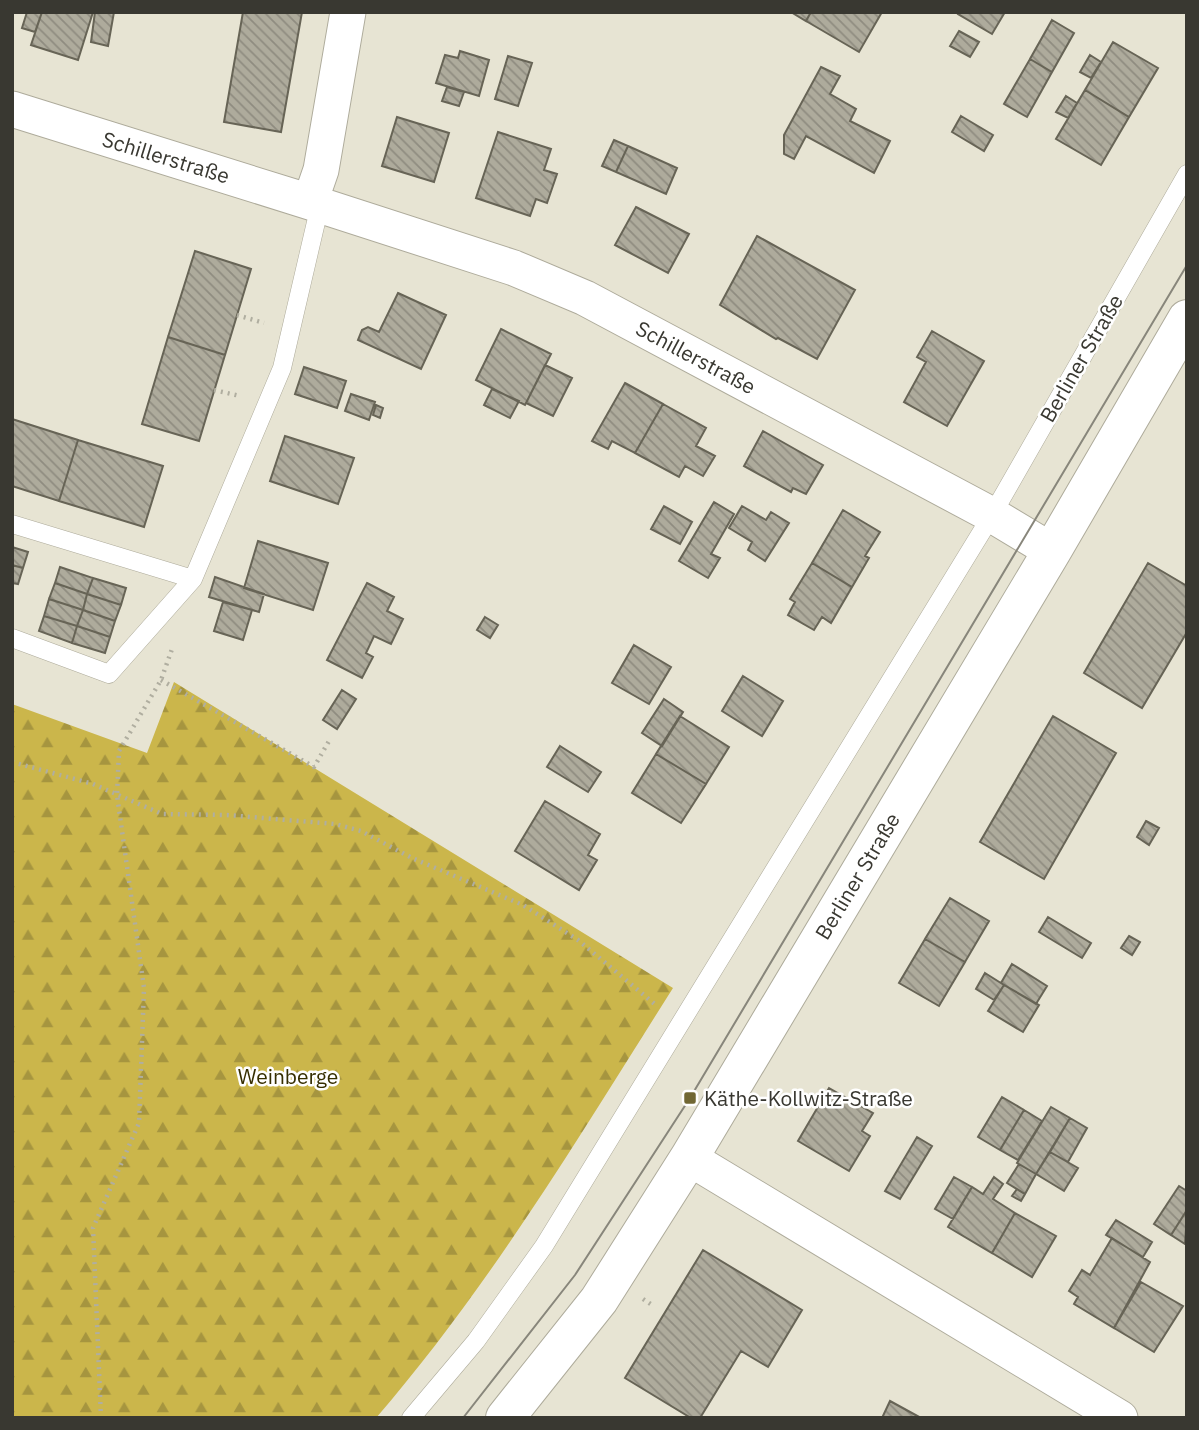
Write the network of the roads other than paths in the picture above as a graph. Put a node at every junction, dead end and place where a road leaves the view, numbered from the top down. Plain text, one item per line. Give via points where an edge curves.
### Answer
1 (348, 12) edge
2 (12, 109) edge
3 (1187, 174) edge
4 (315, 203) junction
5 (1187, 319) edge
6 (992, 514) junction
7 (12, 524) edge
8 (1052, 551) junction
9 (193, 579) junction
10 (12, 638) edge
11 (689, 1158) junction
12 (411, 1418) edge
13 (505, 1418) edge
14 (1120, 1418) edge

1 - 4 street
2 - 4 street, Schillerstraße
3 - 6 lane, Berliner Straße
4 - 6 street, Schillerstraße via 514,268 585,298
4 - 9 lane via 282,368
5 - 8 street, Berliner Straße
6 - 8 street, Schillerstraße
6 - 12 lane, Berliner Straße via 544,1246 476,1341
7 - 9 lane
8 - 11 street, Berliner Straße
9 - 10 lane via 109,674
11 - 13 street, Berliner Straße via 599,1300
11 - 14 street

